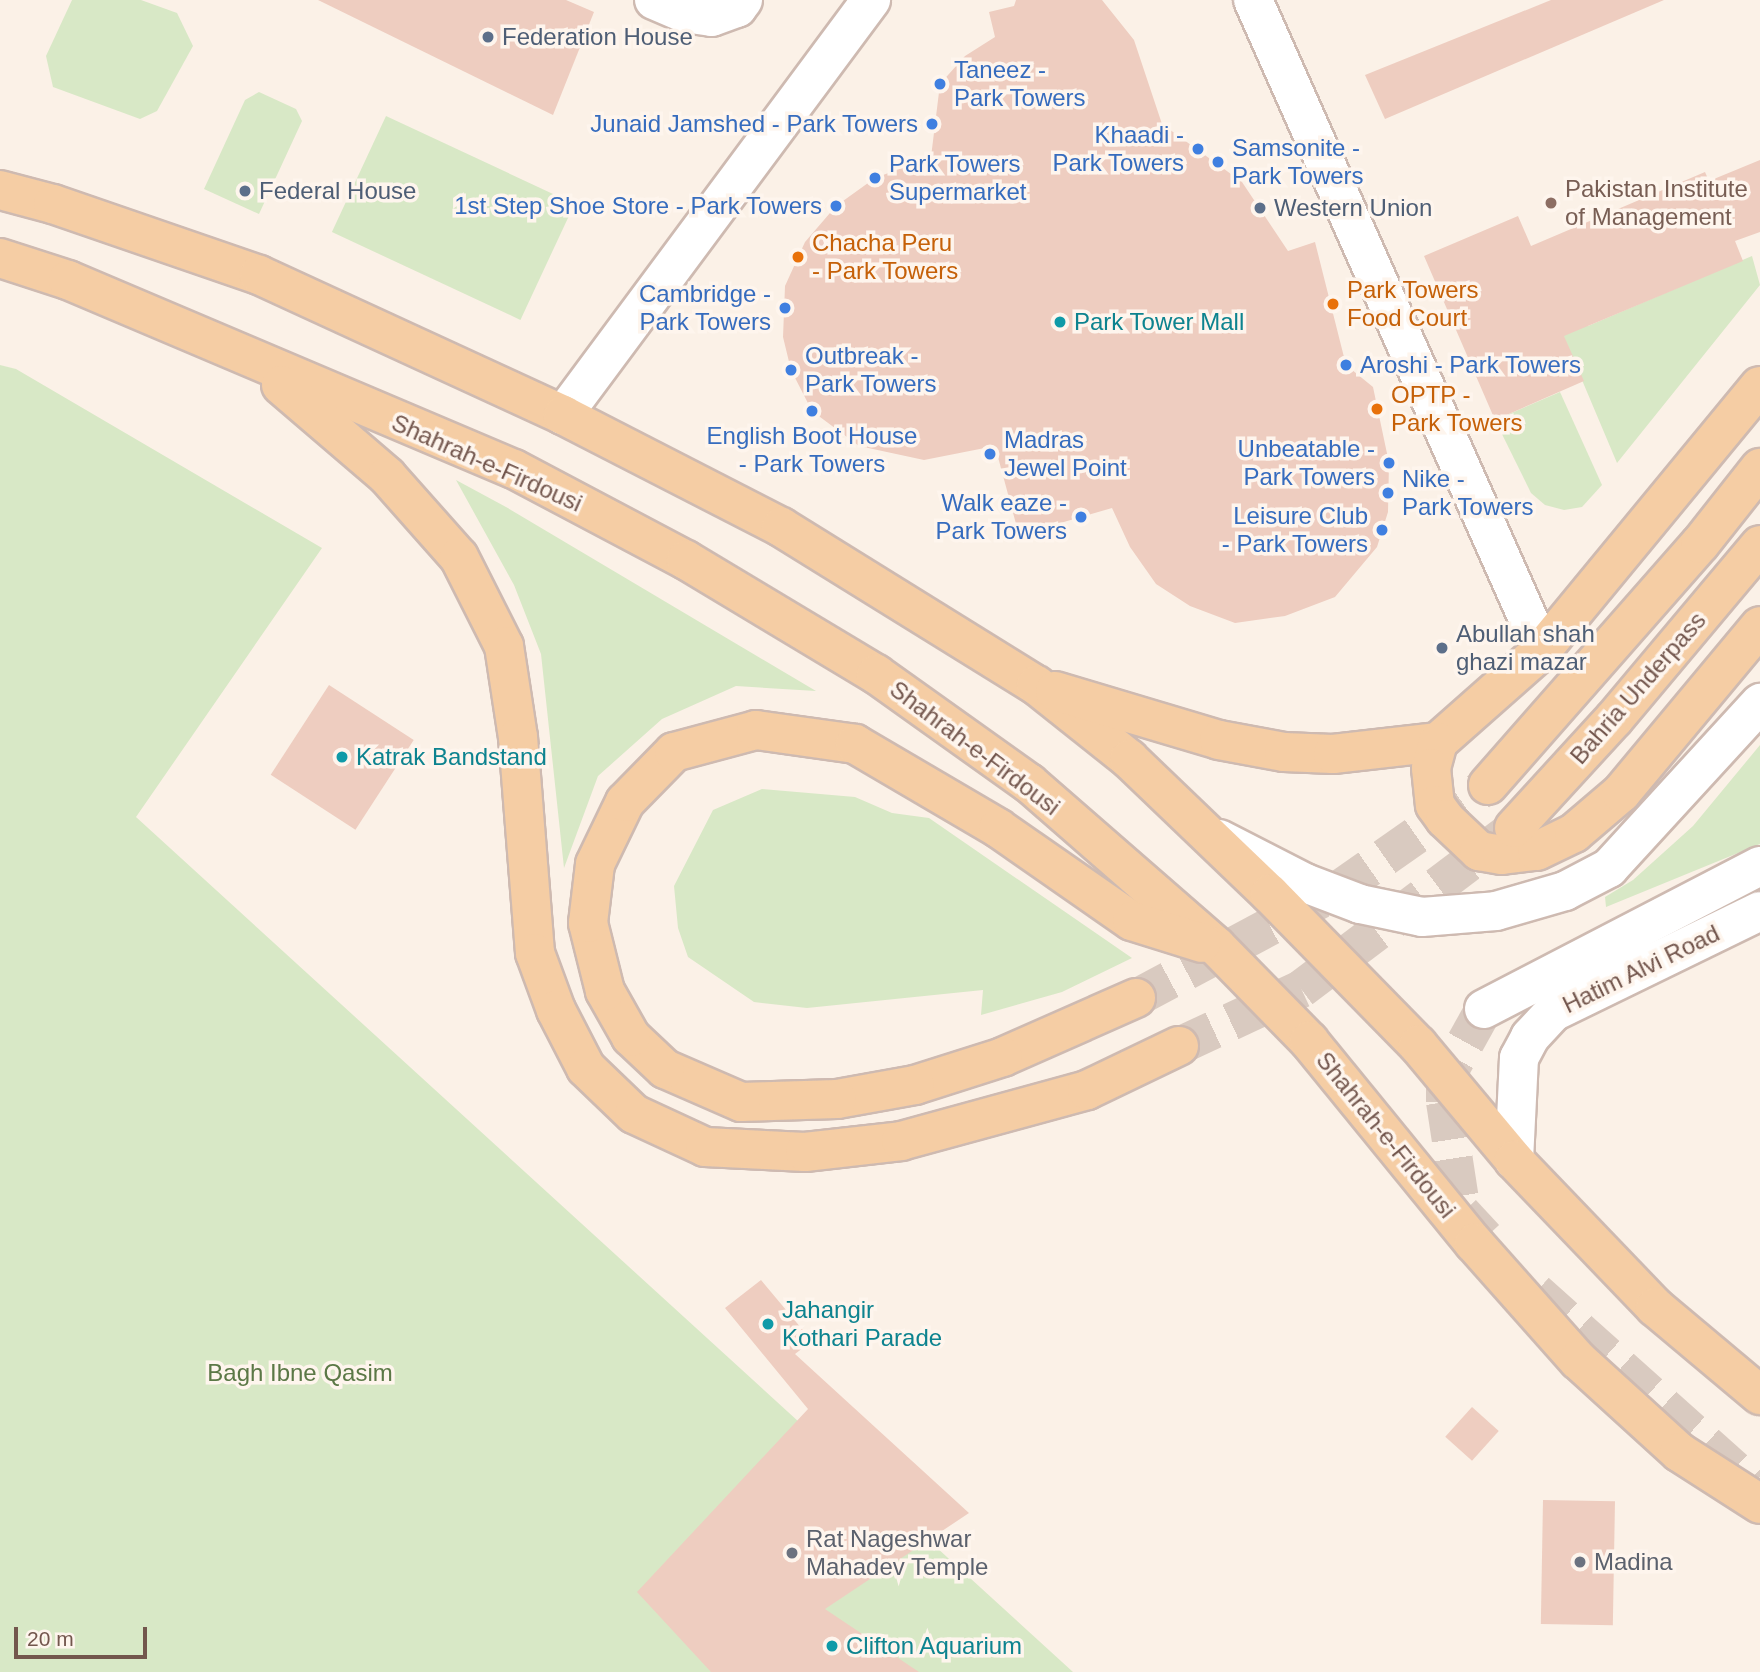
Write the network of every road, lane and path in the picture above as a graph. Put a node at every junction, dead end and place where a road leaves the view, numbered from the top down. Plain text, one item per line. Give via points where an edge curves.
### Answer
1 (654, 0) edge
2 (743, 0) edge
3 (871, 0) edge
4 (1253, 0) edge
5 (0, 190) edge
6 (0, 258) edge
7 (254, 362) junction
8 (1760, 386) edge
9 (563, 415) junction
10 (1760, 468) edge
11 (1760, 545) edge
12 (1760, 626) edge
13 (1542, 650) junction
14 (1036, 685) junction
15 (1760, 702) edge
16 (1438, 742) junction
17 (1488, 785) tunnel mouth
18 (1514, 828) tunnel mouth
19 (1201, 830) junction
20 (1760, 866) edge
21 (1760, 911) edge
22 (1217, 947) junction
23 (1136, 998) tunnel mouth
24 (1484, 1009) tunnel mouth
25 (1179, 1046) tunnel mouth
26 (1514, 1160) junction
27 (1760, 1395) edge
28 (1760, 1504) edge

1 - 2 street via 684,13 712,17 737,8
3 - 9 street
4 - 13 street
5 - 9 main road via 54,204 259,275
6 - 7 main road, Shahrah-e-Firdousi via 68,280
7 - 22 main road, Shahrah-e-Firdousi via 514,469 686,560 876,674 1029,783
7 - 25 main road via 387,476 465,568 504,646 518,737 535,953 556,1010 586,1068 634,1114 705,1147 806,1152 874,1144 990,1120 1087,1090
8 - 13 main road
9 - 14 main road via 781,527
10 - 17 main road, Bahria Underpass via 1700,544
11 - 18 main road, Bahria Underpass via 1614,719
12 - 16 main road via 1621,793 1574,833 1537,851 1502,855 1479,851 1444,819 1435,805 1431,768
13 - 16 main road
14 - 16 main road via 1219,740 1284,752 1333,754
14 - 19 main road via 1129,759
15 - 19 street via 1609,868 1565,891 1496,911 1422,916 1360,904 1305,883
19 - 26 main road via 1418,1045
20 - 24 street
21 - 26 street, Hatim Alvi Road via 1553,1012 1530,1037 1519,1058
22 - 23 main road via 1132,921 998,828 855,744 756,730 674,752 625,802 595,864 588,923 605,991 631,1037 665,1069 741,1102 837,1099 915,1085 1003,1056
22 - 28 main road, Shahrah-e-Firdousi via 1309,1041 1474,1243 1578,1360 1679,1452
26 - 27 main road via 1655,1307

